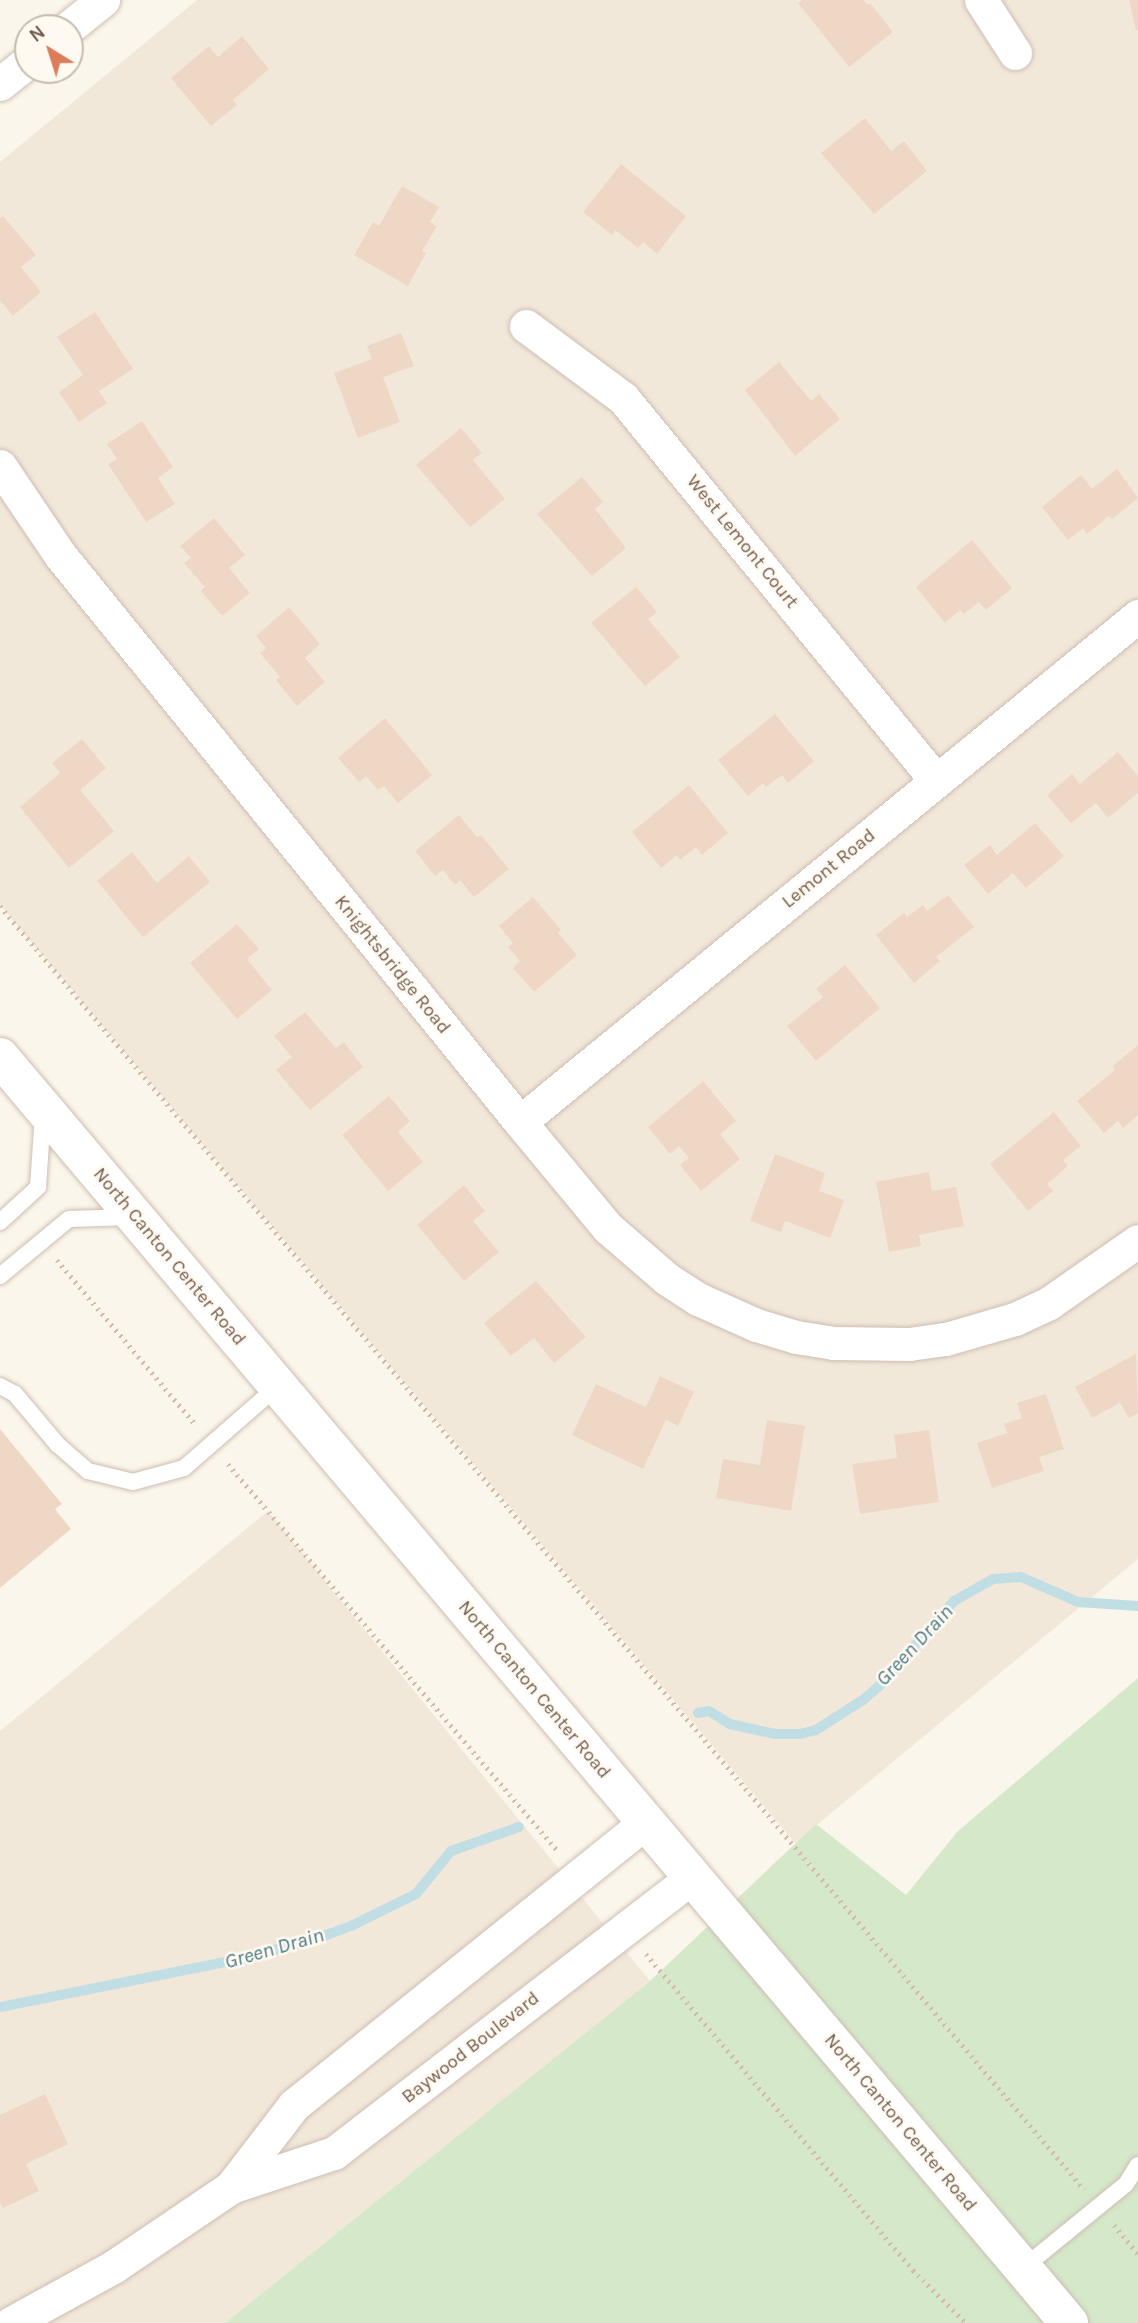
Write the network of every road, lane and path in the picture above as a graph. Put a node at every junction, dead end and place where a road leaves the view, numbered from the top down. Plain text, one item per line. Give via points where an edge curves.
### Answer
1 (103, 0) edge
2 (981, 0) edge
3 (84, 15) edge
4 (1015, 53) dead end
5 (14, 72) edge
6 (0, 84) edge
7 (526, 326) dead end
8 (0, 466) edge
9 (1138, 616) edge
10 (937, 781) junction
11 (0, 906) edge
12 (0, 1057) edge
13 (43, 1108) junction
14 (520, 1122) junction
15 (135, 1217) junction
16 (0, 1222) edge
17 (1138, 1241) edge
18 (42, 1242) junction
19 (0, 1276) edge
20 (0, 1386) edge
21 (278, 1386) junction
22 (212, 1445) junction
23 (646, 1822) junction
24 (579, 1876) junction
25 (692, 1877) junction
26 (625, 1929) junction
27 (1138, 2165) edge
28 (231, 2187) junction
29 (1092, 2199) dead end
30 (1107, 2216) dead end
31 (1138, 2253) edge
32 (1023, 2268) junction
33 (11, 2323) edge
34 (966, 2323) edge
35 (1069, 2323) edge

1 - 3 street
2 - 4 street
5 - 6 street
7 - 10 street, West Lemont Court via 623,398
8 - 14 street, Knightsbridge Road via 60,555
9 - 10 street, Lemont Road
10 - 14 street, Lemont Road
11 - 29 path
12 - 13 main road, North Canton Center Road
13 - 15 main road, North Canton Center Road
13 - 16 lane via 38,1187
14 - 17 street, Knightsbridge Road via 608,1228 667,1279 698,1299 796,1337 870,1346 946,1339 1015,1319 1049,1303
15 - 18 lane via 69,1219
15 - 21 main road, North Canton Center Road
18 - 19 lane
18 - 22 path
20 - 22 lane via 15,1394 58,1445 88,1471 133,1482 184,1468
21 - 22 lane
21 - 23 main road, North Canton Center Road
22 - 24 path
23 - 24 street, Baywood Boulevard
23 - 25 main road, North Canton Center Road
24 - 28 street, Baywood Boulevard via 294,2105
25 - 26 street, Baywood Boulevard
25 - 32 main road, North Canton Center Road
26 - 28 street, Baywood Boulevard via 334,2153
26 - 34 path via 913,2270
27 - 32 lane via 1126,2184
28 - 33 street, Baywood Boulevard via 113,2267
30 - 31 path
32 - 35 main road, North Canton Center Road

